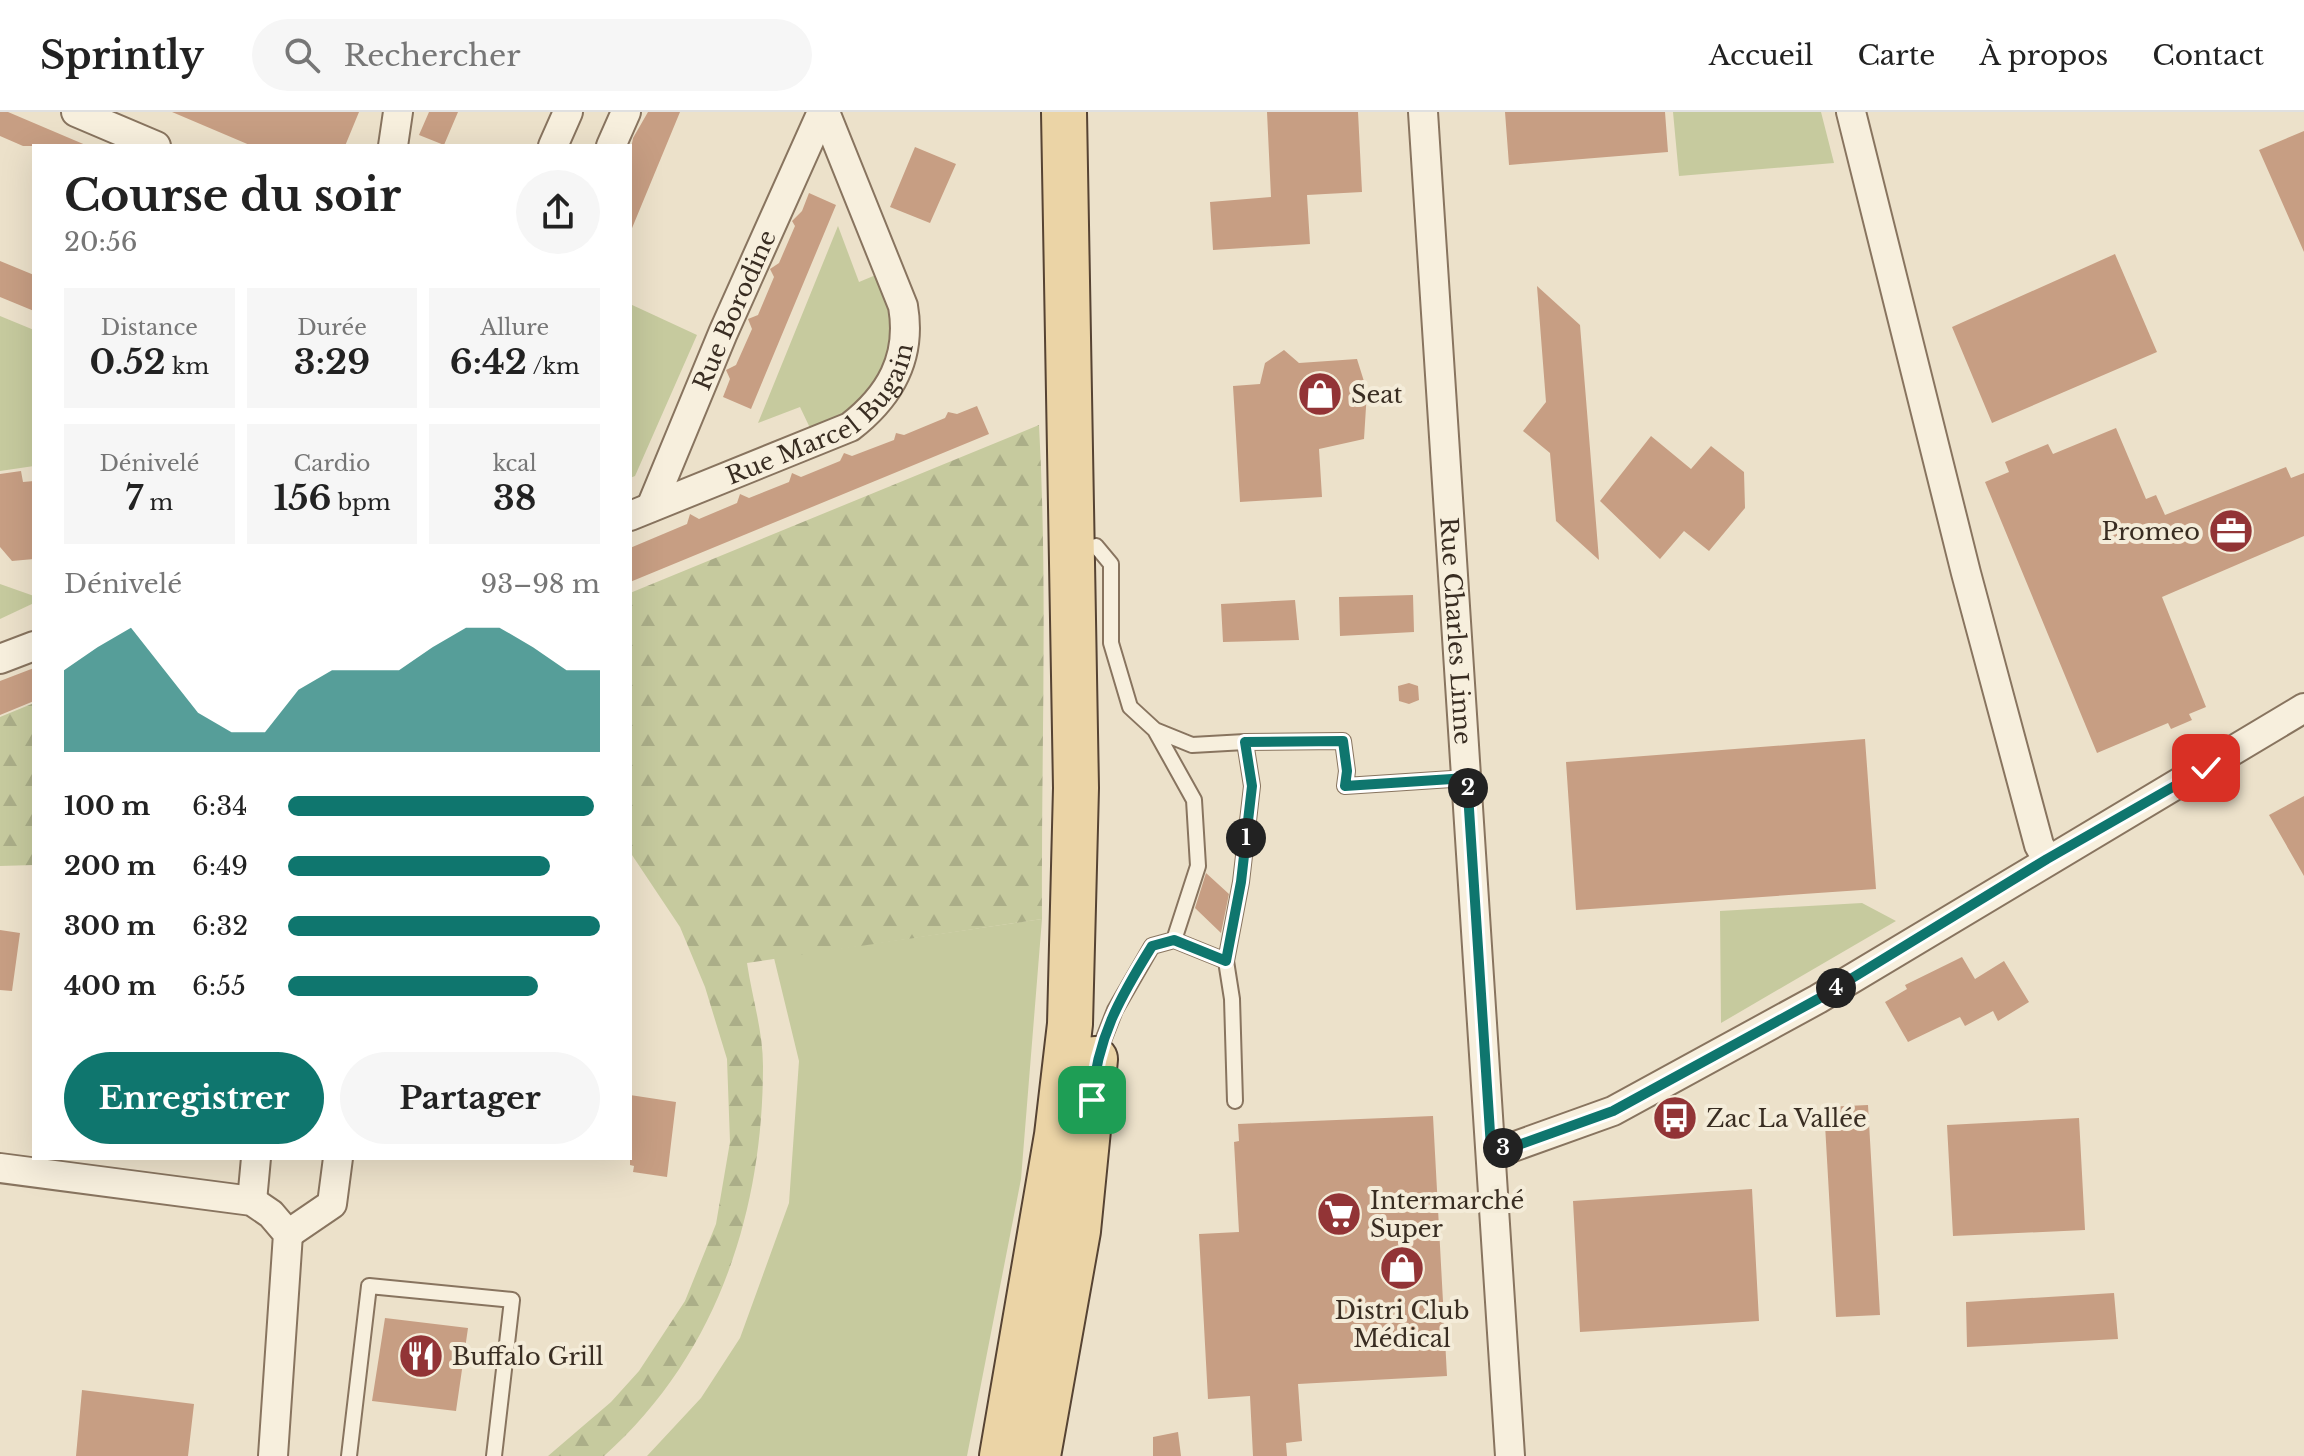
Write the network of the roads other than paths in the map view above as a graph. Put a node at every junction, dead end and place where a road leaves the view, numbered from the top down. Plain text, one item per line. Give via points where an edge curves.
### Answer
1 (76, 112) edge
2 (398, 112) edge
3 (568, 112) edge
4 (626, 112) edge
5 (823, 112) edge
6 (1064, 112) edge
7 (1078, 112) edge
8 (1088, 112) edge
9 (1423, 112) edge
10 (1851, 112) edge
11 (151, 144) edge
12 (393, 144) edge
13 (554, 144) edge
14 (612, 144) edge
15 (1091, 277) junction
16 (640, 512) edge
17 (1096, 546) junction
18 (32, 647) edge
19 (0, 659) edge
20 (2304, 708) edge
21 (1155, 730) junction
22 (1245, 742) junction
23 (1467, 778) junction
24 (2047, 859) junction
25 (1174, 940) junction
26 (1226, 961) junction
27 (1095, 1061) junction
28 (1235, 1101) dead end
29 (1491, 1148) junction
30 (256, 1160) edge
31 (338, 1160) edge
32 (0, 1168) edge
33 (252, 1201) junction
34 (288, 1234) junction
35 (273, 1456) edge
36 (349, 1456) edge
37 (494, 1456) edge
38 (1002, 1456) edge
39 (1038, 1456) edge
40 (1510, 1456) edge

1 - 11 street
2 - 12 street
3 - 13 street
4 - 14 street
5 - 16 street, Rue Borodine
5 - 16 street, Rue Marcel Bugain via 903,306 907,328 898,371 873,410 850,427
6 - 38 main road via 1076,788 1070,1024 1057,1135
7 - 15 main road via 1081,256
8 - 15 main road
9 - 23 street, Rue Charles Linne
10 - 24 street via 1966,573
15 - 17 main road
17 - 21 lane via 1111,564 1111,643 1130,707
17 - 27 main road
18 - 19 street
20 - 24 street
21 - 22 lane via 1192,745
21 - 25 lane via 1194,800 1198,866
22 - 23 lane via 1343,741 1345,786
22 - 26 lane via 1252,786
23 - 29 street, Rue Charles Linne
24 - 29 street via 1818,999 1613,1111 1510,1148
25 - 26 lane
25 - 27 lane via 1152,946 1115,1010
26 - 28 lane
27 - 39 main road via 1078,1231
29 - 40 street, Rue Charles Linne
30 - 33 street
31 - 34 street via 332,1204
32 - 33 street
33 - 34 street
34 - 35 street
36 - 37 lane via 369,1286 512,1300

